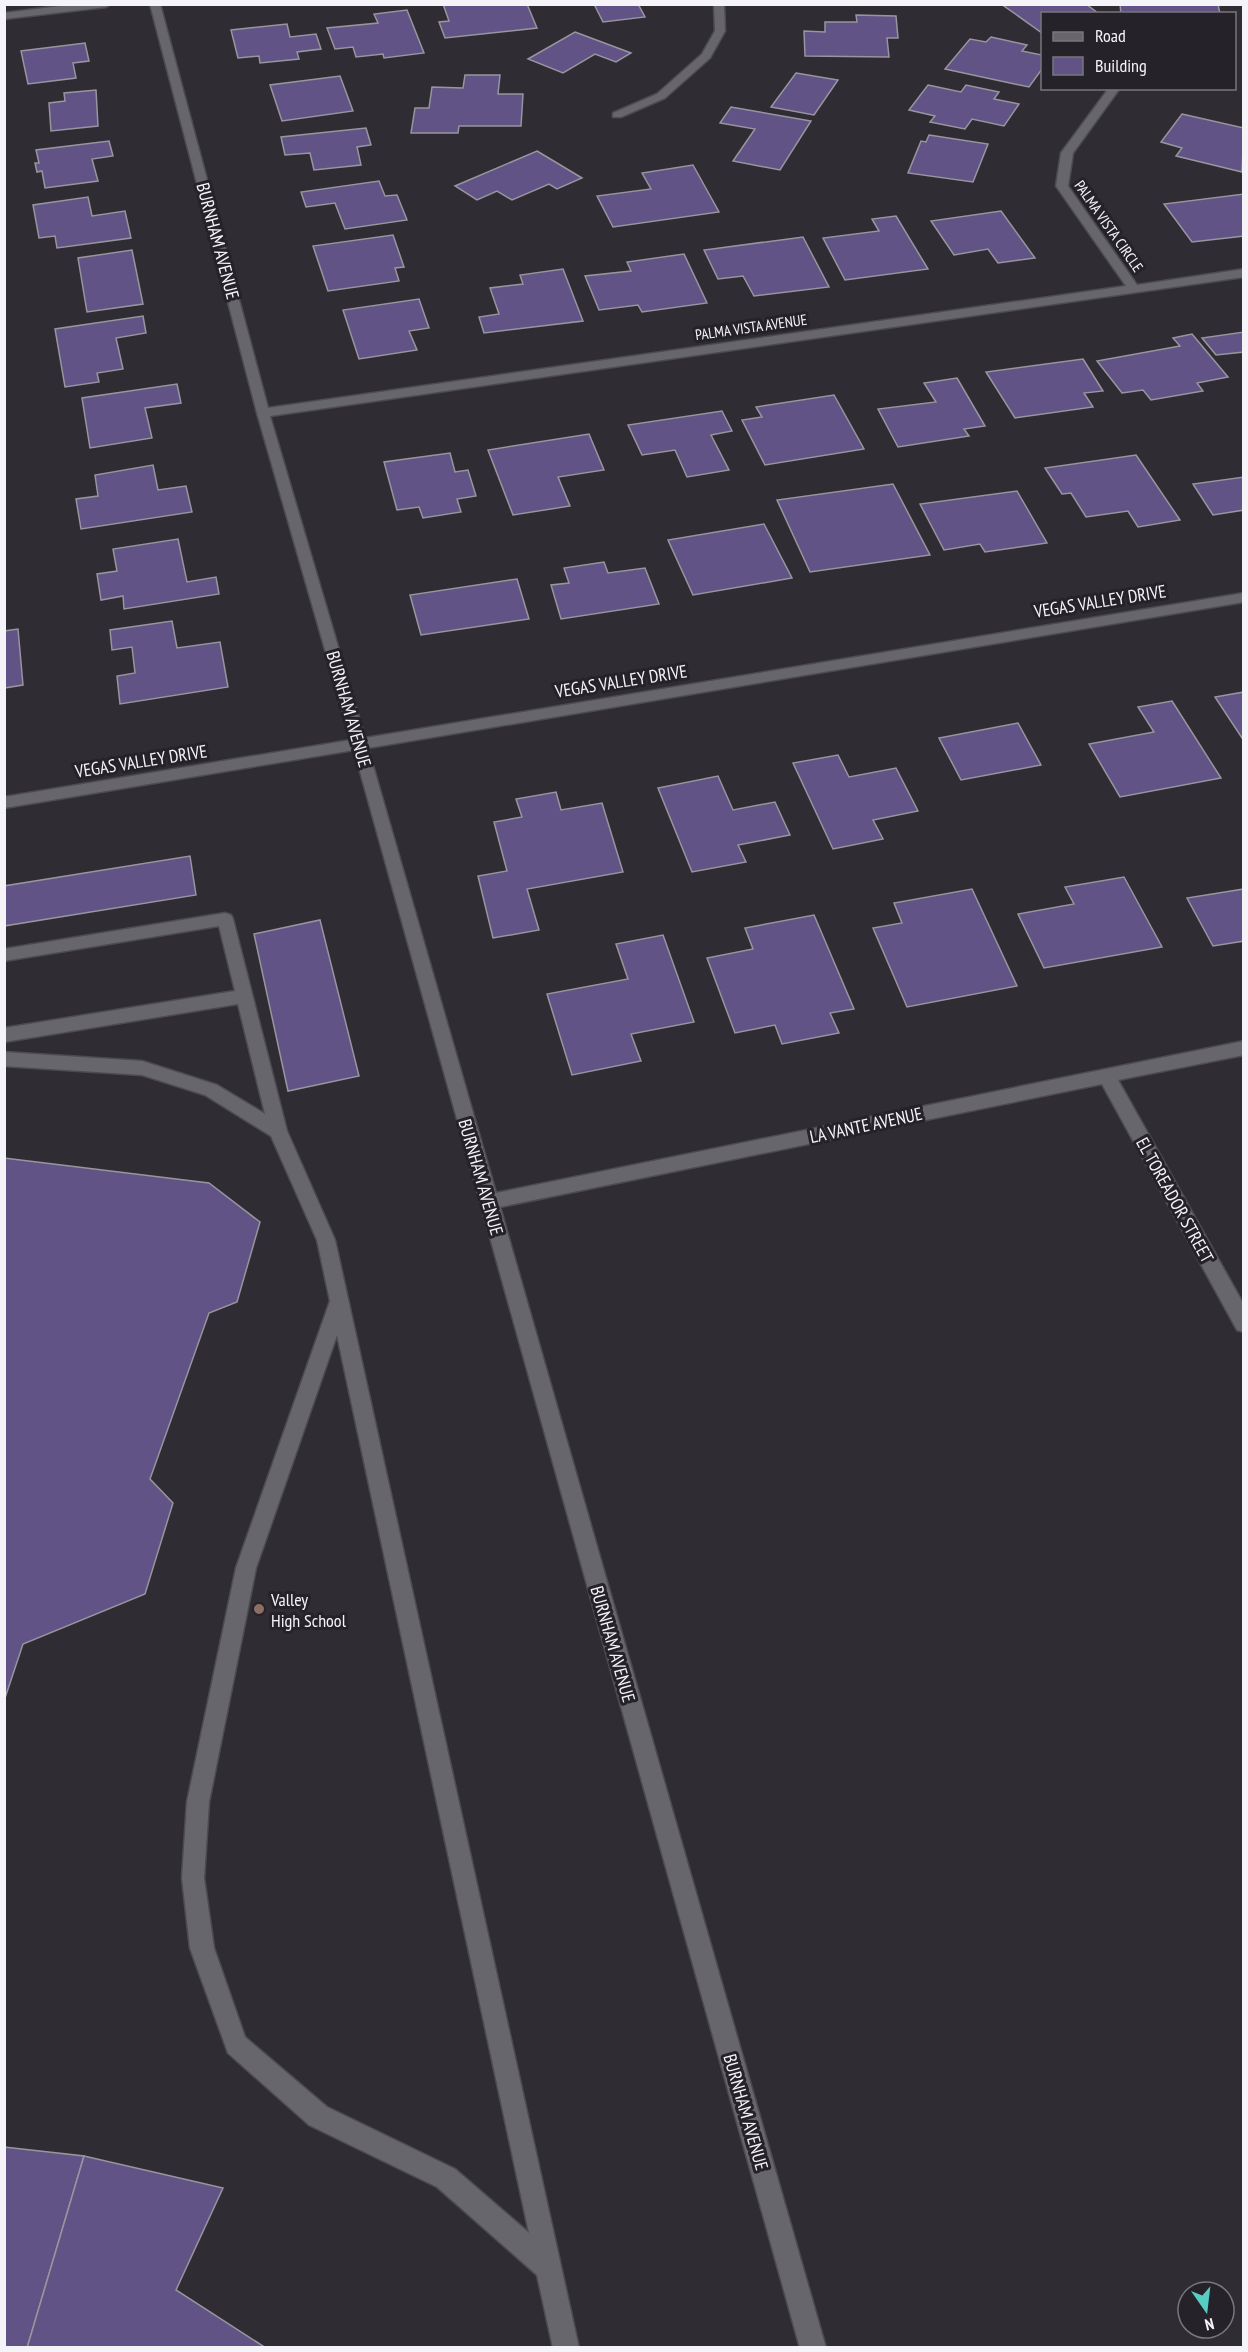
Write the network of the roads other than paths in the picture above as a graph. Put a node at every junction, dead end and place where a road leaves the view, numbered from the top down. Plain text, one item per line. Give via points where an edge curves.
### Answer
1 (106, 4) edge
2 (155, 4) edge
3 (719, 4) edge
4 (4, 15) edge
5 (1114, 90) edge
6 (617, 115) dead end
7 (1244, 273) edge
8 (1134, 289) junction
9 (263, 413) junction
10 (1244, 597) edge
11 (360, 744) junction
12 (4, 803) edge
13 (4, 955) edge
14 (244, 996) junction
15 (4, 1035) edge
16 (1244, 1048) edge
17 (4, 1059) edge
18 (1107, 1076) junction
19 (278, 1131) junction
20 (488, 1202) junction
21 (339, 1302) junction
22 (1244, 1324) edge
23 (548, 2267) junction
24 (566, 2348) edge
25 (813, 2348) edge

1 - 4 street
2 - 9 street, BURNHAM AVENUE
3 - 6 street via 720,31 706,57 661,96
5 - 8 street, PALMA VISTA CIRCLE via 1067,153 1062,186
7 - 8 street, PALMA VISTA AVENUE
8 - 9 street, PALMA VISTA AVENUE
9 - 11 street, BURNHAM AVENUE
10 - 11 street, VEGAS VALLEY DRIVE
11 - 12 street, VEGAS VALLEY DRIVE
11 - 20 street, BURNHAM AVENUE
13 - 14 street via 225,919
14 - 15 street
14 - 19 street
16 - 18 street, LA VANTE AVENUE
17 - 19 street via 142,1068 211,1090
18 - 20 street, LA VANTE AVENUE
18 - 22 street, EL TOREADOR STREET
19 - 21 street via 326,1240
20 - 25 street, BURNHAM AVENUE
21 - 23 street
21 - 23 street via 246,1568 198,1802 193,1878 202,1948 236,2045 318,2116 446,2178
23 - 24 street

